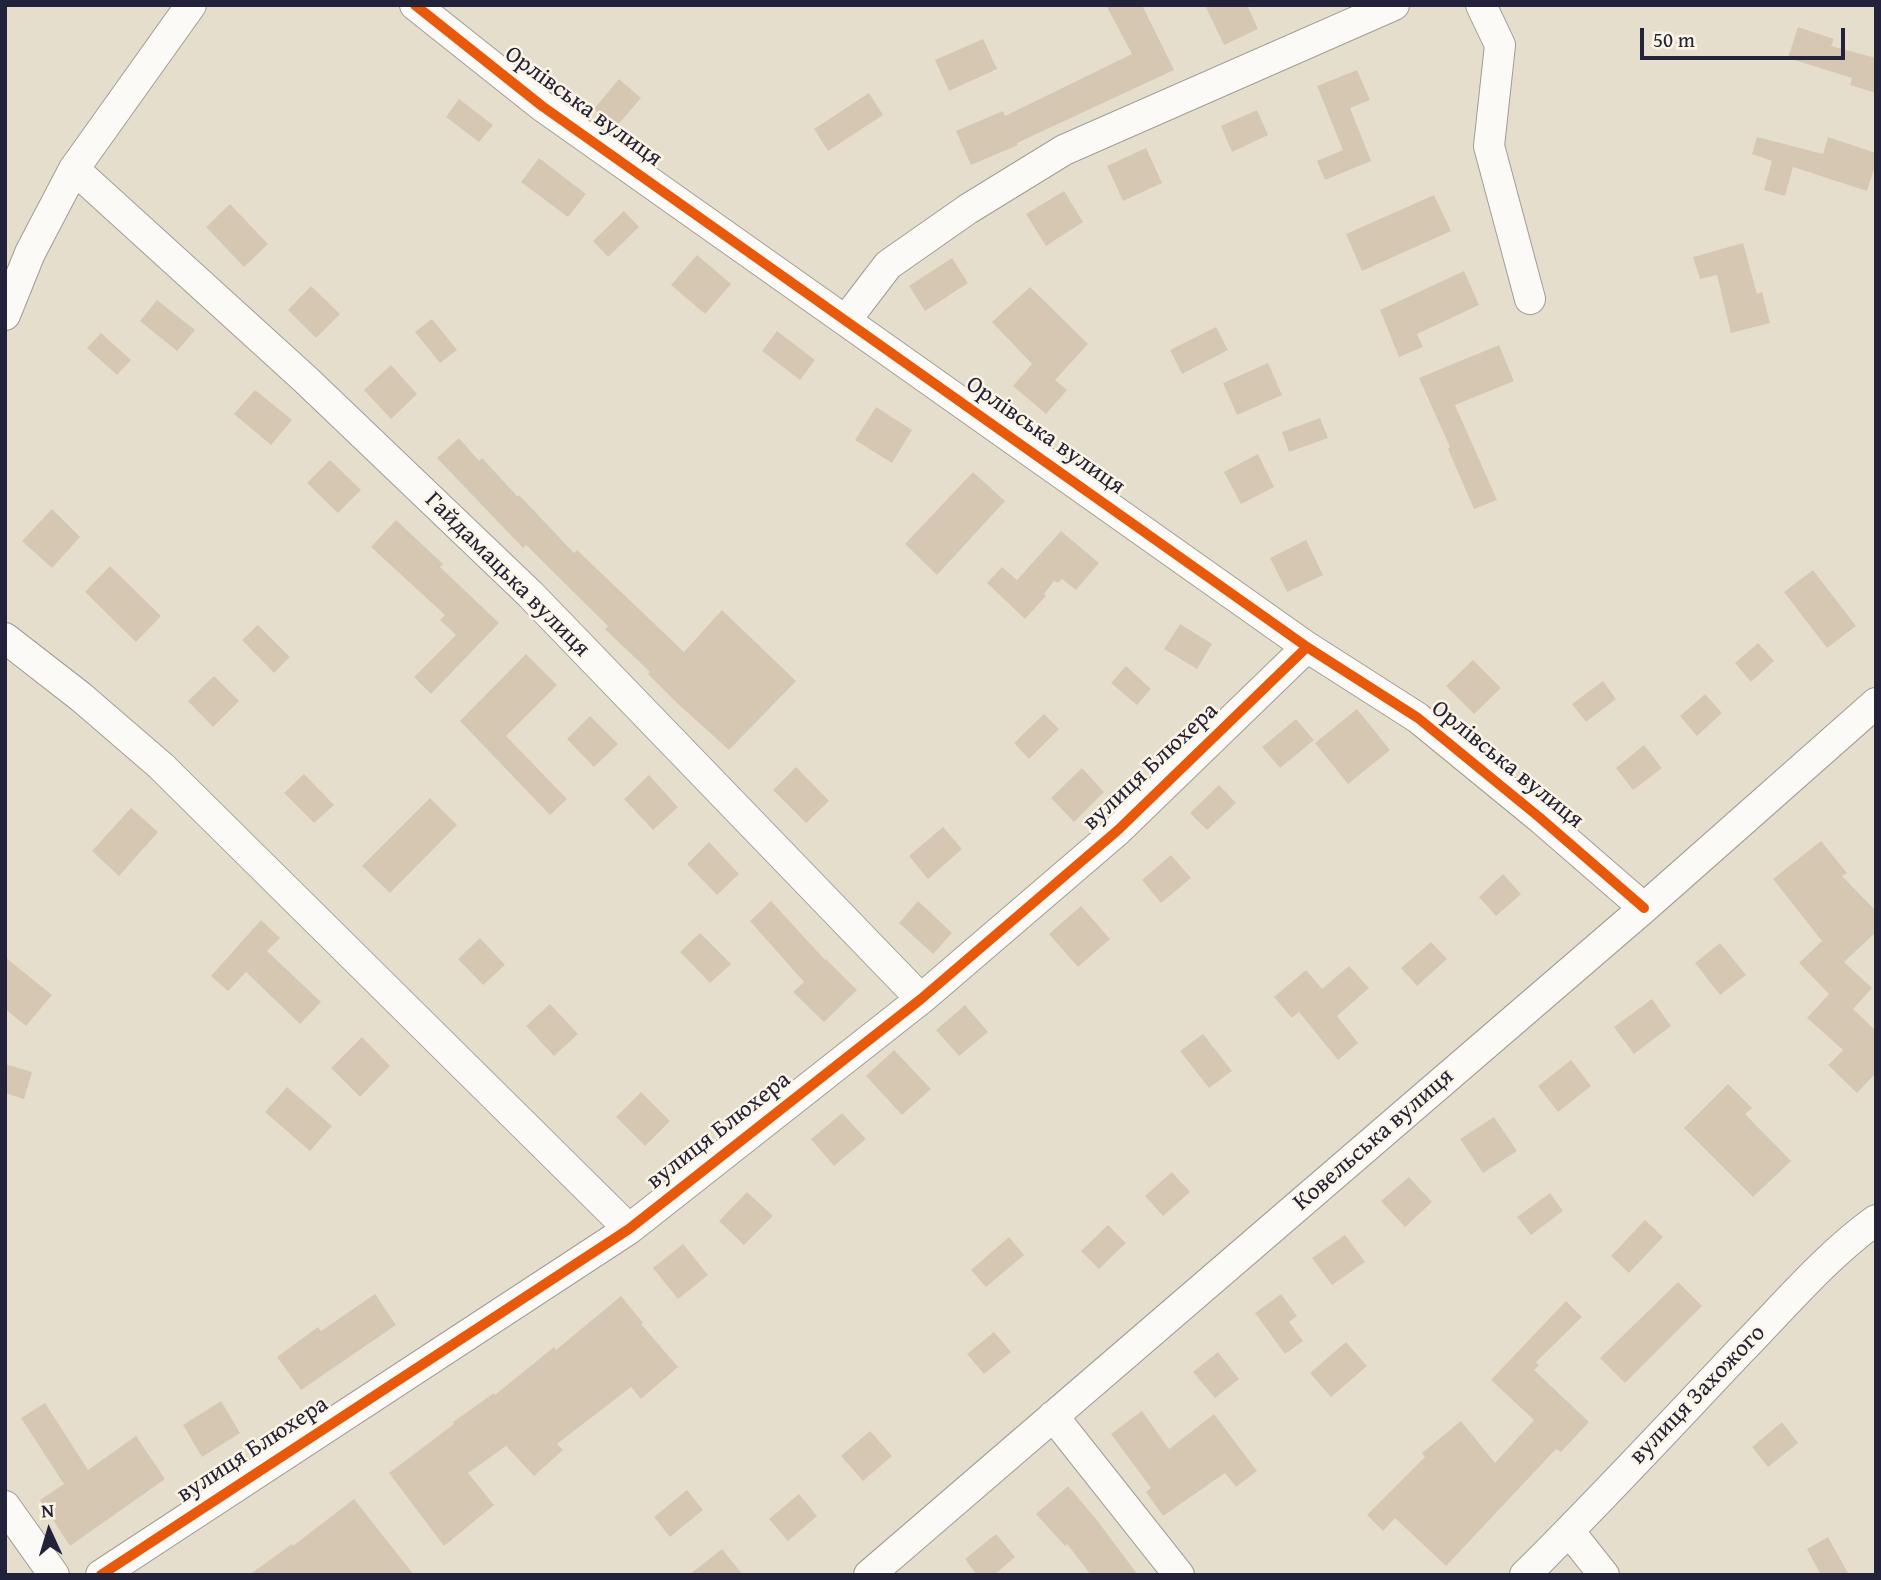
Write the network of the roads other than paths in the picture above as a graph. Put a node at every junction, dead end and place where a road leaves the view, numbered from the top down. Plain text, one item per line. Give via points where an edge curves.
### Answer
1 (191, 5) edge
2 (415, 5) edge
3 (1394, 5) edge
4 (1481, 5) edge
5 (74, 169) junction
6 (1530, 299) dead end
7 (5, 315) edge
8 (846, 320) junction
9 (5, 638) edge
10 (1307, 647) junction
11 (1876, 703) edge
12 (1644, 908) junction
13 (921, 999) junction
14 (1876, 1220) edge
15 (629, 1229) junction
16 (1053, 1416) junction
17 (5, 1506) edge
18 (1569, 1531) junction
19 (54, 1575) edge
20 (101, 1575) edge
21 (869, 1575) edge
22 (1179, 1575) edge
23 (1525, 1575) edge
24 (1604, 1575) edge

1 - 5 street
2 - 8 street, Орлівська вулиця via 542,106
3 - 8 street via 1064,150 888,265
4 - 6 street via 1500,44 1489,146
5 - 7 street via 30,253
5 - 13 street, Гайдамацька вулиця via 305,379 530,594
8 - 10 street, Орлівська вулиця
9 - 15 street via 161,766
10 - 12 street, Орлівська вулиця via 1418,718
10 - 13 street, вулиця Блюхера via 1118,830
11 - 12 street, Ковельська вулиця
12 - 16 street, Ковельська вулиця
13 - 15 street, вулиця Блюхера
14 - 18 street, вулиця Захожого via 1808,1280
15 - 20 street, вулиця Блюхера
16 - 21 street, Ковельська вулиця
16 - 22 street
17 - 19 street
18 - 23 street, вулиця Захожого
18 - 24 street

